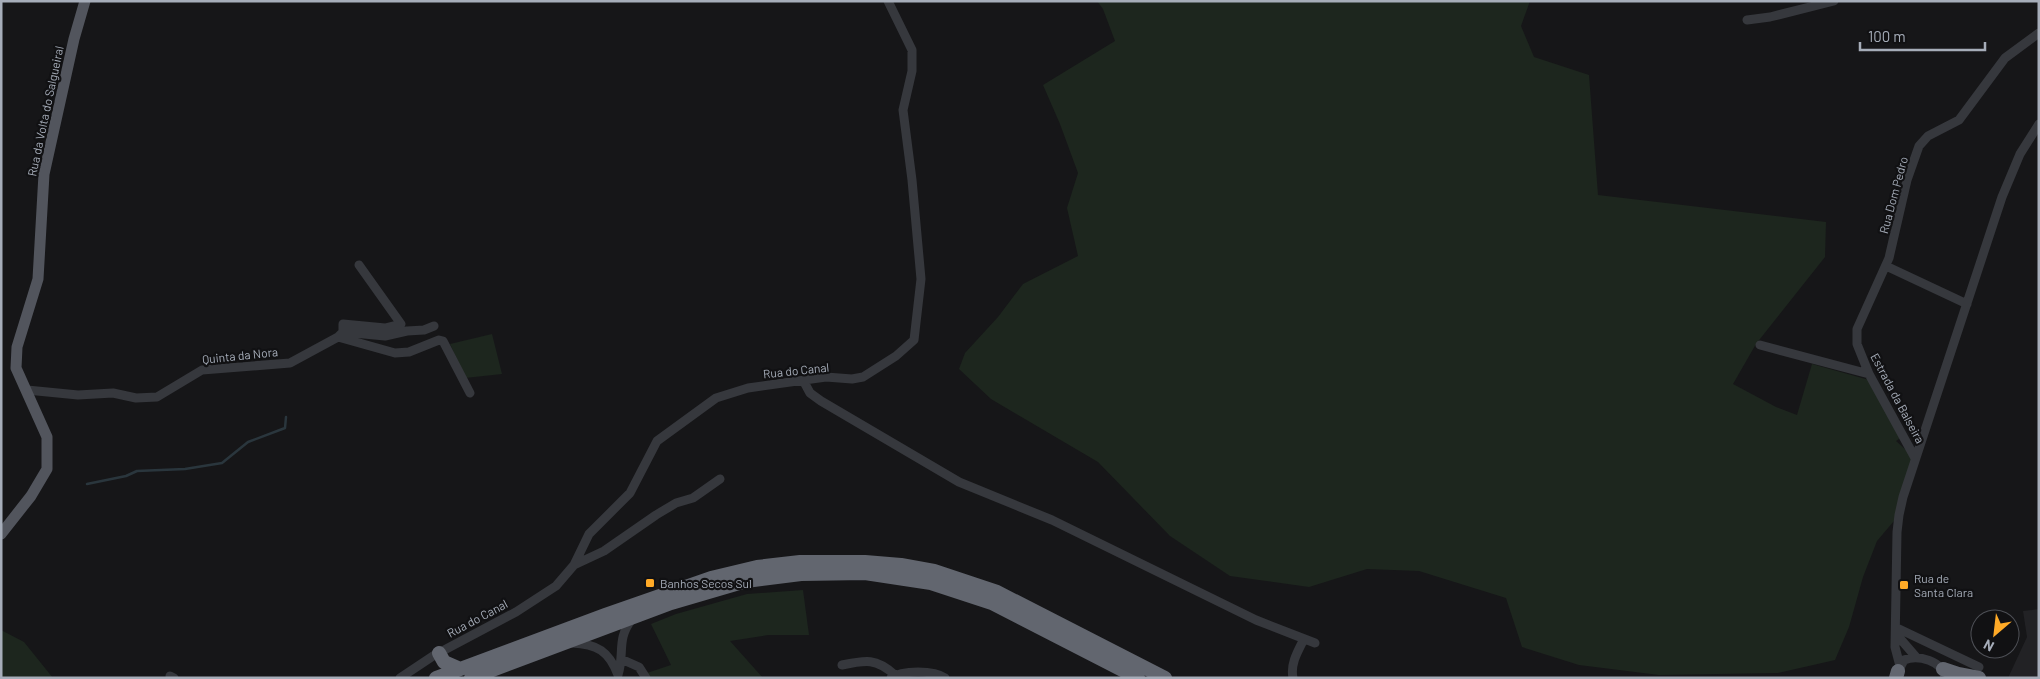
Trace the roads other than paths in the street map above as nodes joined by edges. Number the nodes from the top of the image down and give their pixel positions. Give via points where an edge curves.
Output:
1 (86, 1) edge
2 (888, 1) edge
3 (1834, 1) edge
4 (1747, 20) dead end
5 (2039, 33) edge
6 (2039, 124) edge
7 (359, 264) dead end
8 (1886, 266) junction
9 (1967, 304) junction
10 (434, 326) dead end
11 (341, 334) junction
12 (1760, 345) dead end
13 (1869, 374) junction
14 (804, 380) junction
15 (27, 390) junction
16 (470, 393) dead end
17 (1915, 458) junction
18 (720, 479) dead end
19 (1, 534) edge
20 (574, 566) junction
21 (635, 616) junction
22 (1897, 632) junction
23 (1304, 639) junction
24 (562, 642) junction
25 (1315, 643) dead end
26 (436, 655) junction
27 (1916, 657) junction
28 (621, 659) junction
29 (842, 665) dead end
30 (465, 673) edge
31 (1899, 673) edge
32 (1979, 673) edge
33 (1944, 674) edge
34 (893, 676) edge
35 (618, 677) edge
36 (400, 678) edge
37 (435, 678) edge
38 (646, 678) edge
39 (945, 678) edge
40 (1138, 678) edge
41 (1165, 678) edge
42 (1293, 678) edge

1 - 15 main road, Rua da Volta do Salgueiral via 74,39 44,174 38,278 16,348 16,368
2 - 14 street, Rua do Canal via 912,50 912,71 902,110 922,278 914,340 863,377
3 - 4 street
5 - 8 street, Rua Dom Pedro via 2004,58 1959,120 1928,136 1919,146 1907,180
6 - 9 street via 2011,174
7 - 11 street, Quinta da Nora via 400,324 385,328 343,324
8 - 9 street
8 - 13 street, Estrada da Balseira via 1858,329 1857,344
9 - 17 street
10 - 11 street via 385,336
11 - 15 street, Quinta da Nora via 290,363 202,370 157,397
11 - 16 street via 395,354 443,341
12 - 13 street
13 - 17 street, Estrada da Balseira
14 - 20 street, Rua do Canal via 748,388 716,398 657,441 630,492 589,534
14 - 23 street via 810,393 821,401 959,482 1052,520 1256,620
15 - 19 main road, Rua da Volta do Salgueiral via 47,437 47,470
17 - 22 street via 1898,515
18 - 20 street via 693,498 656,515 604,551
20 - 26 street, Rua do Canal via 556,586 516,612
21 - 24 highway
21 - 28 street via 623,630
21 - 40 highway via 746,582 801,574 865,574 931,583 992,603
22 - 27 street
22 - 31 street
22 - 32 street
23 - 25 street
23 - 42 street via 1295,657
24 - 30 highway
24 - 35 street via 595,646 606,654
26 - 30 highway
26 - 36 street, Rua do Canal
26 - 37 highway
27 - 31 street via 1904,660
27 - 33 street via 1937,664
28 - 35 street
28 - 38 street via 639,667
29 - 34 street via 875,662 882,664
30 - 37 highway
30 - 41 highway via 605,615 711,578 757,567 800,562 865,562 934,571 997,592
32 - 33 highway
34 - 39 street via 931,672

